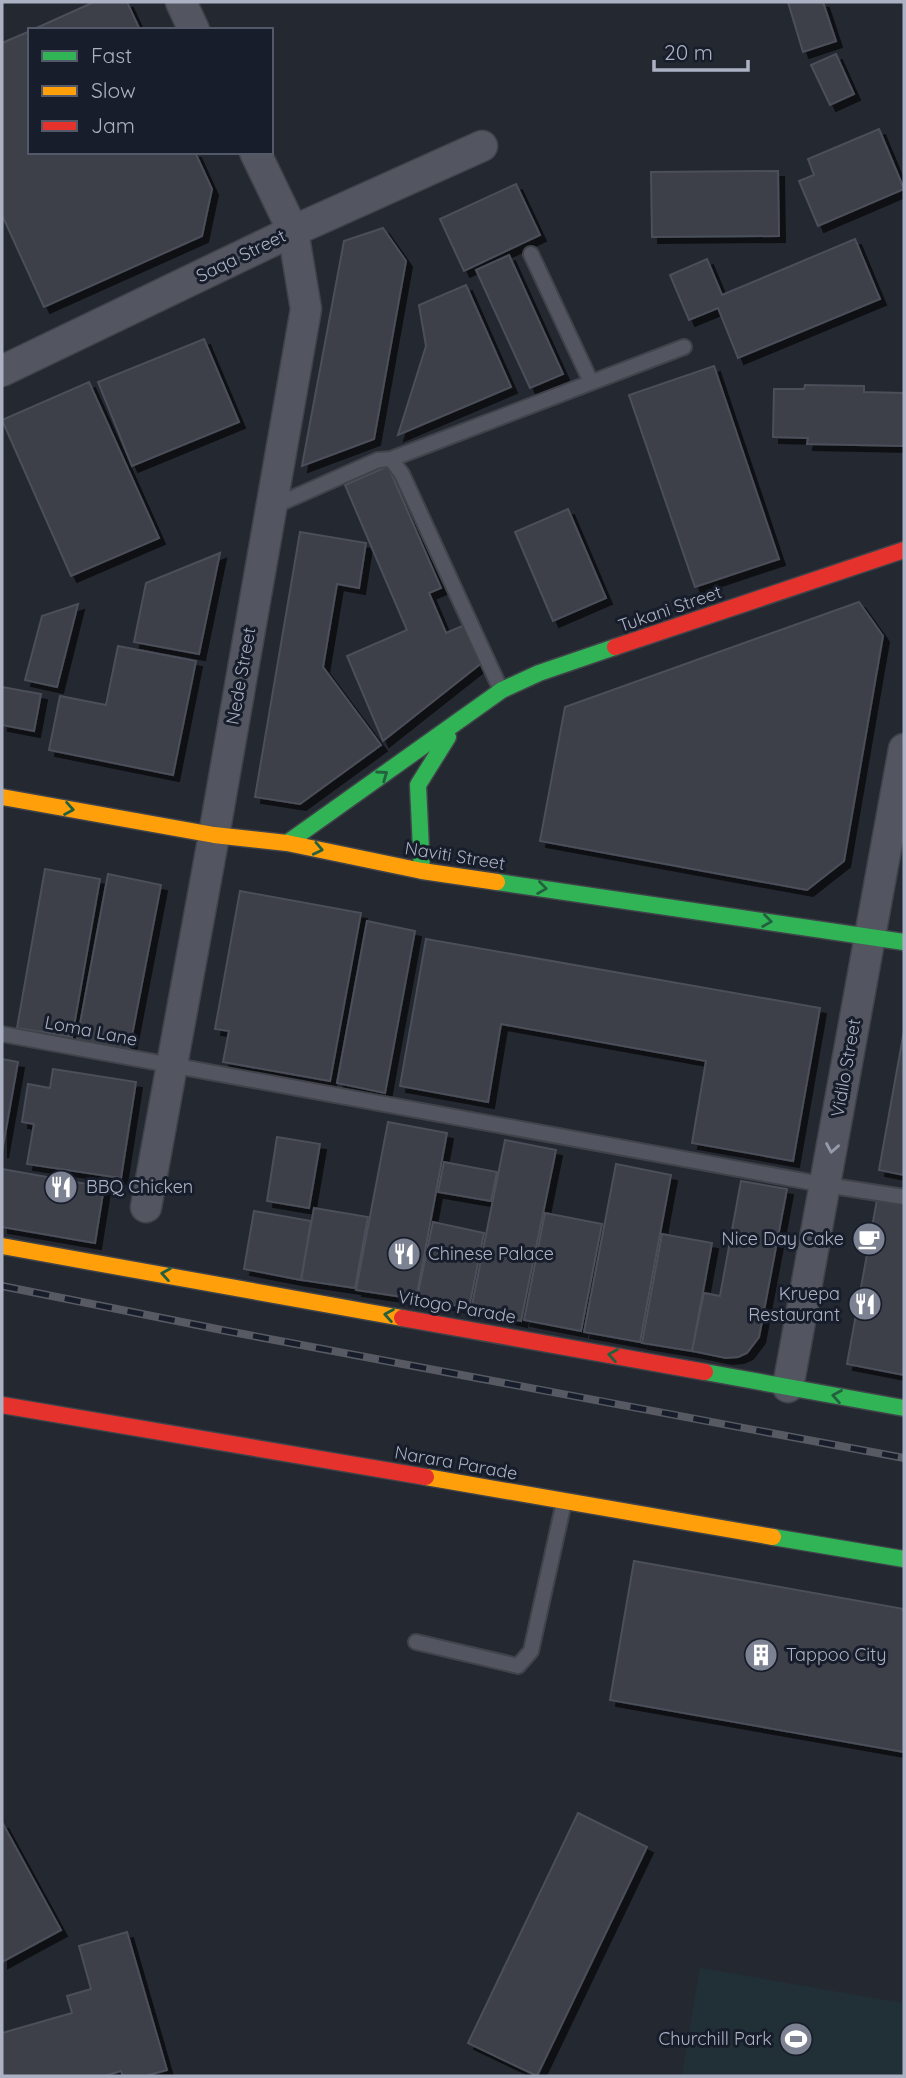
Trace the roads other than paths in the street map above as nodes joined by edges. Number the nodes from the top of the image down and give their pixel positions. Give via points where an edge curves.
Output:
1 (181, 2) edge
2 (193, 28) edge
3 (482, 146) dead end
4 (256, 154) edge
5 (293, 231) junction
6 (531, 254) dead end
7 (684, 347) dead end
8 (2, 371) edge
9 (592, 383) junction
10 (391, 459) junction
11 (270, 508) junction
12 (904, 550) edge
13 (502, 690) junction
14 (457, 723) junction
15 (904, 749) edge
16 (2, 797) edge
17 (214, 835) junction
18 (287, 843) junction
19 (422, 871) junction
20 (868, 935) junction
21 (904, 942) edge
22 (2, 1034) edge
23 (172, 1066) junction
24 (825, 1185) junction
25 (904, 1197) edge
26 (146, 1207) dead end
27 (2, 1245) edge
28 (788, 1387) junction
29 (2, 1405) edge
30 (904, 1408) edge
31 (564, 1501) junction
32 (904, 1559) edge
33 (416, 1642) dead end

1 - 2 street
3 - 5 street, Saqa Street
4 - 5 street, Nede Street
5 - 8 street, Saqa Street
5 - 11 street, Nede Street via 306,309
6 - 9 lane
7 - 9 lane
9 - 10 lane
10 - 11 lane via 377,460
10 - 13 lane
11 - 17 street, Nede Street
12 - 13 main road, Tukani Street via 540,673
13 - 14 main road, Tukani Street
18 -> 14 main road, Tukani Street
14 - 19 main road, Tukani Street via 418,785
15 - 20 street, Vidilo Street
16 -> 17 main road, Naviti Street
17 - 18 main road, Naviti Street
17 - 23 street, Nede Street
18 -> 19 main road, Naviti Street
19 -> 20 main road, Naviti Street
20 - 21 main road, Naviti Street
20 -> 24 street, Vidilo Street
22 - 23 lane, Loma Lane
23 - 24 lane, Loma Lane
23 - 26 street, Nede Street
24 - 25 lane, Loma Lane
24 - 28 street, Vidilo Street
28 -> 27 main road, Vitogo Parade
30 -> 28 main road, Vitogo Parade
29 - 31 main road, Narara Parade
31 - 32 main road, Narara Parade
31 - 33 lane via 531,1651 518,1666

